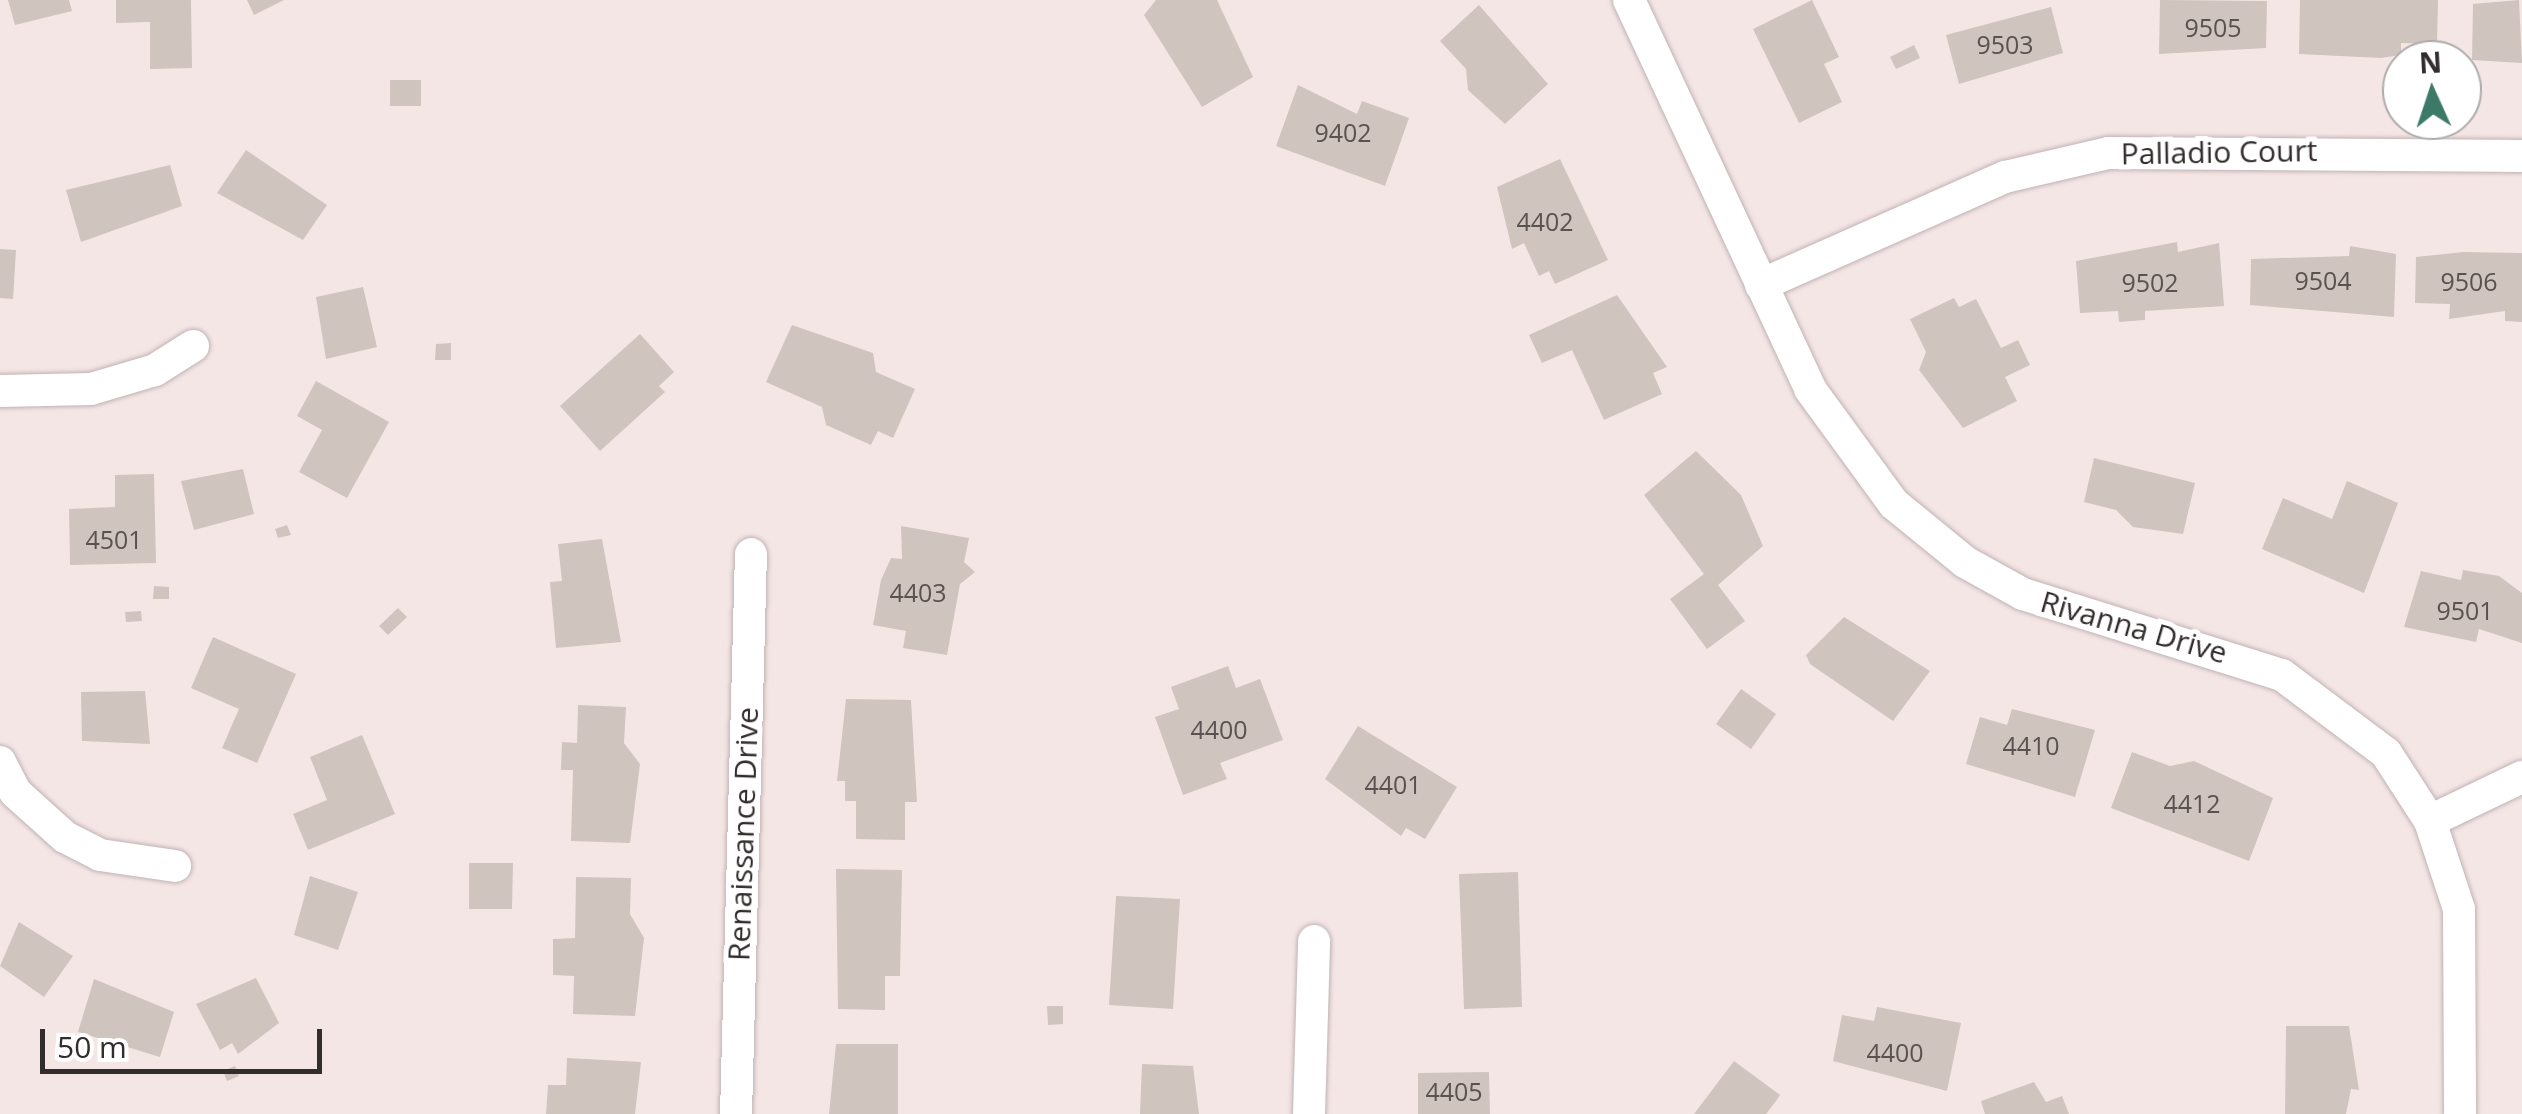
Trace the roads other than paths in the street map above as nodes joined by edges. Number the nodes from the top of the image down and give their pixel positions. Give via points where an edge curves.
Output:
1 (1629, 0) edge
2 (2522, 156) edge
3 (1761, 285) junction
4 (193, 346) dead end
5 (0, 391) edge
6 (751, 554) dead end
7 (0, 762) edge
8 (2522, 777) edge
9 (2430, 822) junction
10 (175, 866) dead end
11 (1314, 940) dead end
12 (736, 1114) edge
13 (1310, 1114) edge
14 (2460, 1114) edge

1 - 3 street, Rivanna Drive
2 - 3 street, Palladio Court via 2108,153 2005,177
3 - 9 street, Rivanna Drive via 1848,449 1929,536 2022,594 2282,675 2361,727
4 - 5 street via 104,386
6 - 12 street, Renaissance Drive
7 - 10 street via 27,805 65,836 100,855
8 - 9 street
9 - 14 street, Rivanna Drive via 2464,954
11 - 13 street

